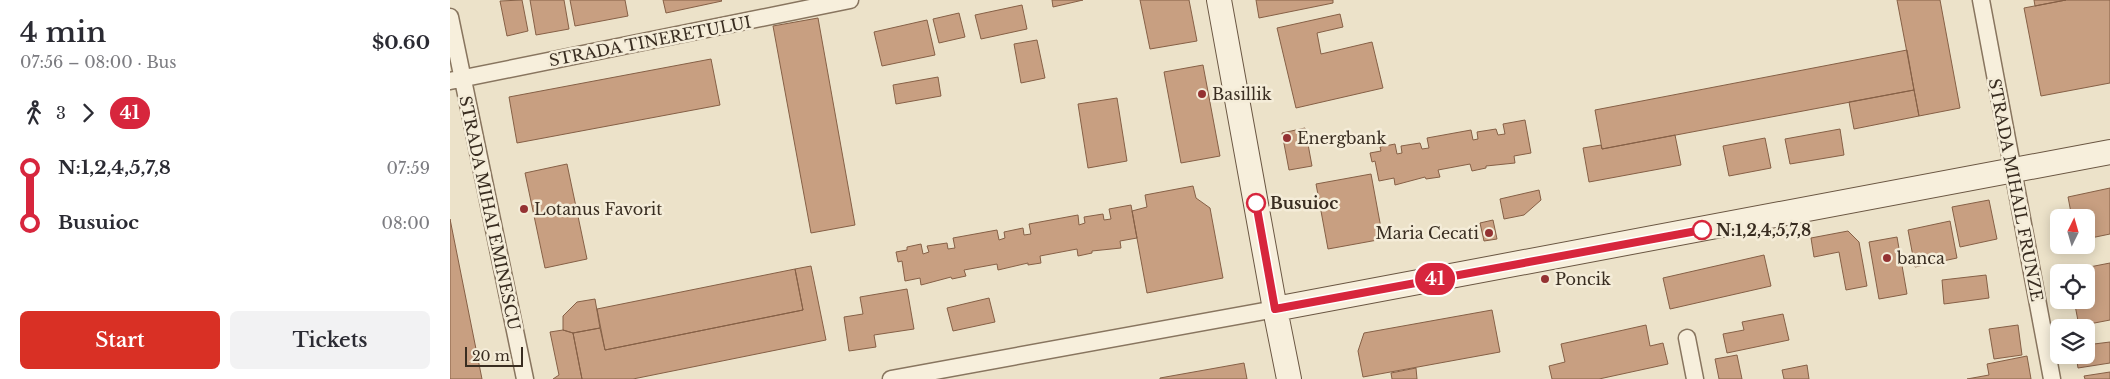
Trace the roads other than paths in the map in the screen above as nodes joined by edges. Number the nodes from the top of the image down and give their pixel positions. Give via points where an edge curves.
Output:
1 (850, 0) edge
2 (1219, 0) edge
3 (1981, 0) edge
4 (830, 2) edge
5 (450, 17) edge
6 (456, 80) edge
7 (2110, 152) edge
8 (2013, 172) junction
9 (1275, 309) junction
10 (1687, 338) dead end
11 (525, 379) edge
12 (891, 379) edge
13 (1290, 379) edge
14 (1695, 379) edge
15 (2052, 379) edge

1 - 4 street, STRADA TINERETULUI
2 - 9 main road
3 - 8 street, STRADA MIHAIL FRUNZE
4 - 6 street, STRADA TINERETULUI
5 - 6 street, STRADA MIHAI EMINESCU
6 - 11 street, STRADA MIHAI EMINESCU
7 - 8 main road
8 - 9 main road
8 - 15 street, STRADA MIHAIL FRUNZE
9 - 12 street
9 - 13 main road
10 - 14 street

